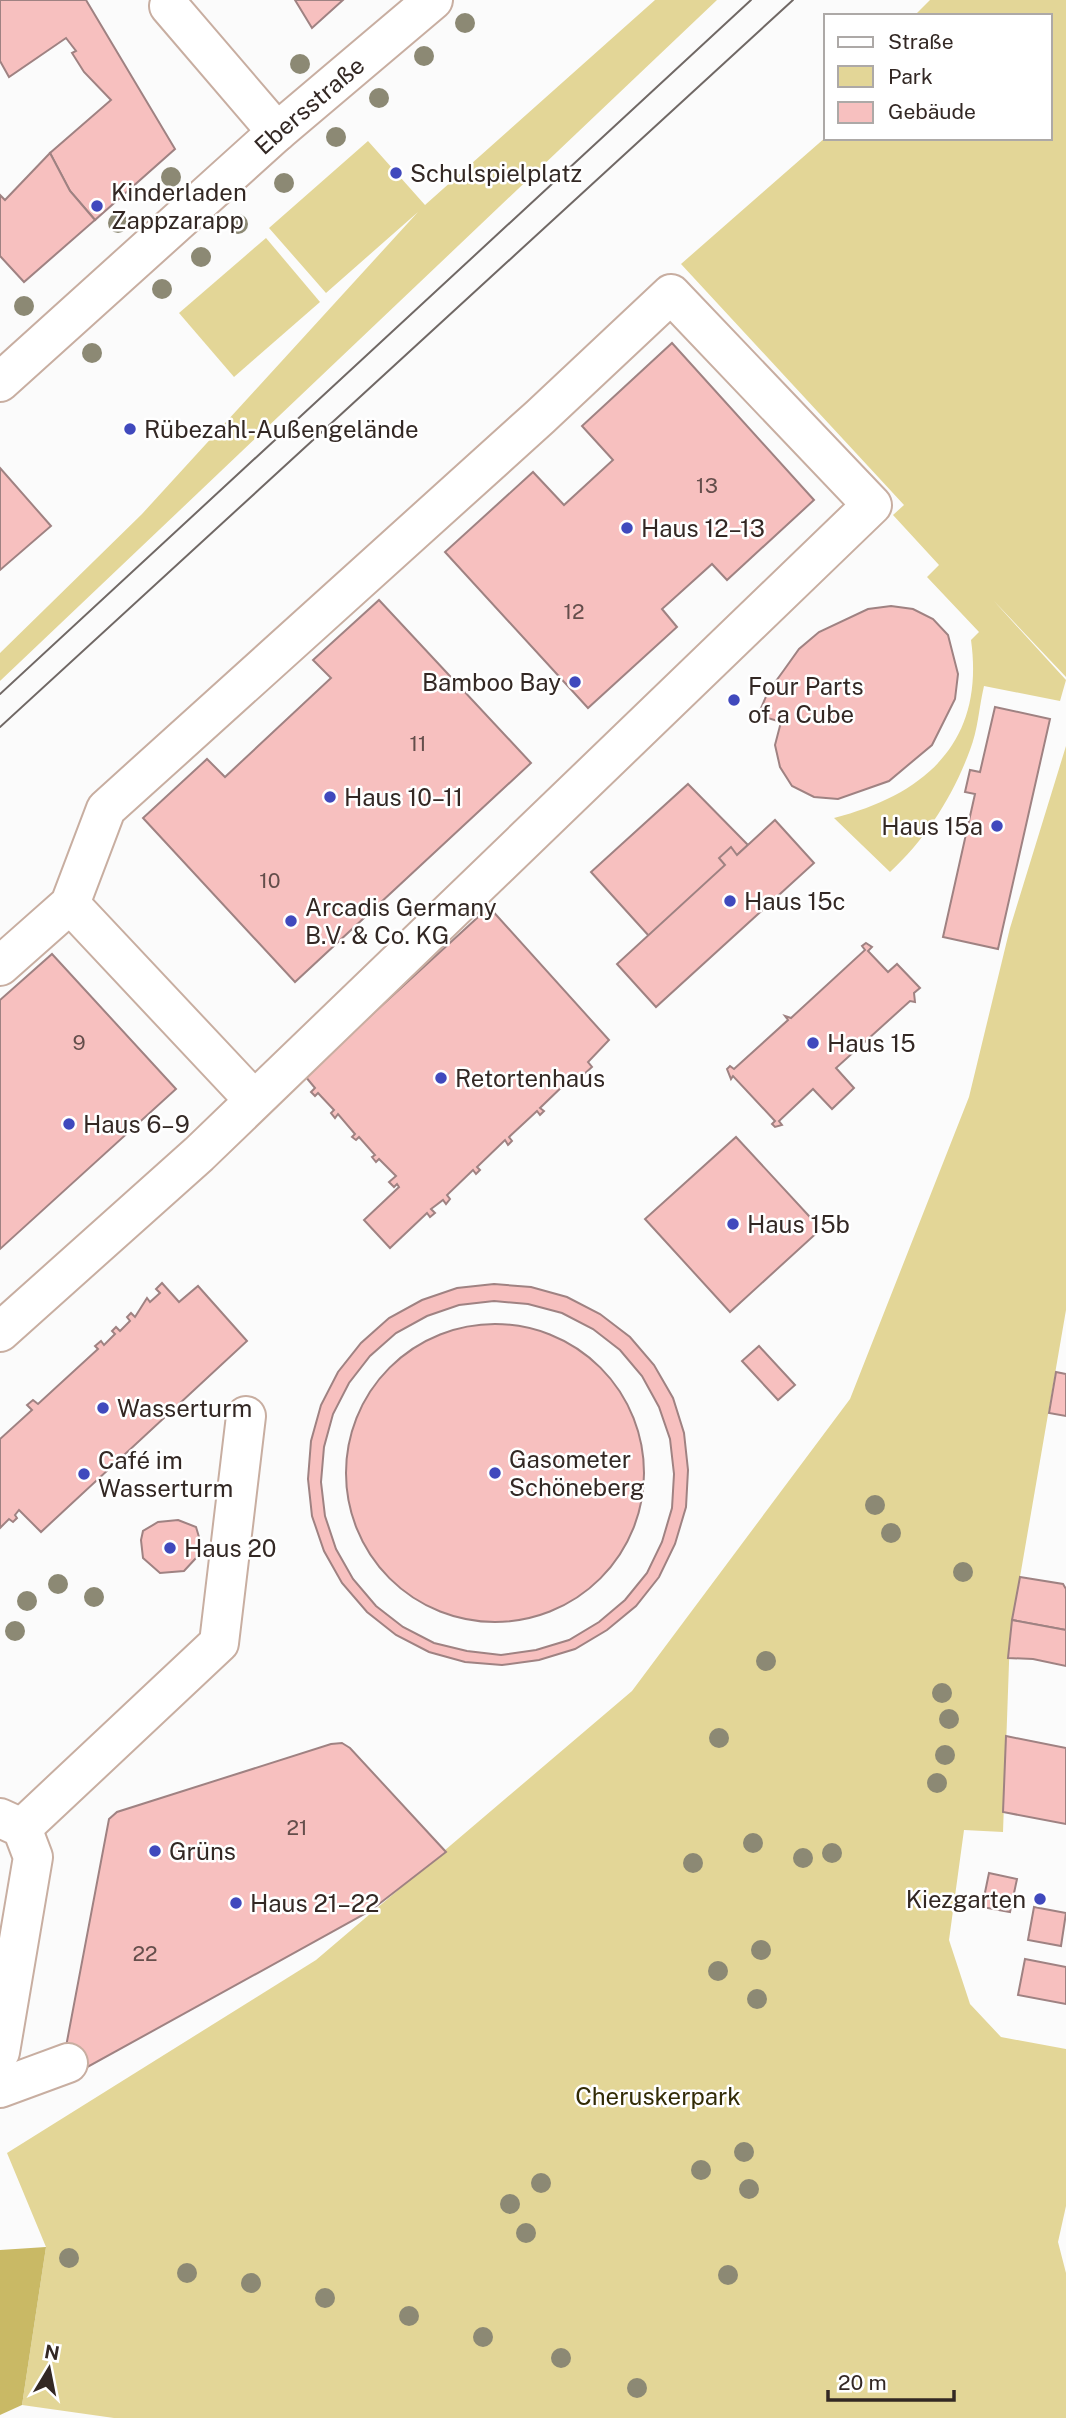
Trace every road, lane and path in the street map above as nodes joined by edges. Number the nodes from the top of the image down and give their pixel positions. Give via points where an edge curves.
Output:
1 (433, 0) edge
2 (169, 6) dead end
3 (277, 132) junction
4 (0, 383) edge
5 (70, 904) junction
6 (0, 966) edge
7 (254, 1100) junction
8 (0, 1332) edge
9 (246, 1416) dead end
10 (11, 1823) edge
11 (0, 2052) edge
12 (68, 2063) dead end
13 (0, 2088) edge

1 - 3 street, Ebersstraße
2 - 3 street
3 - 4 street, Ebersstraße
5 - 6 street
5 - 7 street
5 - 7 street via 106,809 671,293 872,505
7 - 8 street
9 - 10 street via 219,1643
10 - 11 street via 33,1857
12 - 13 street

